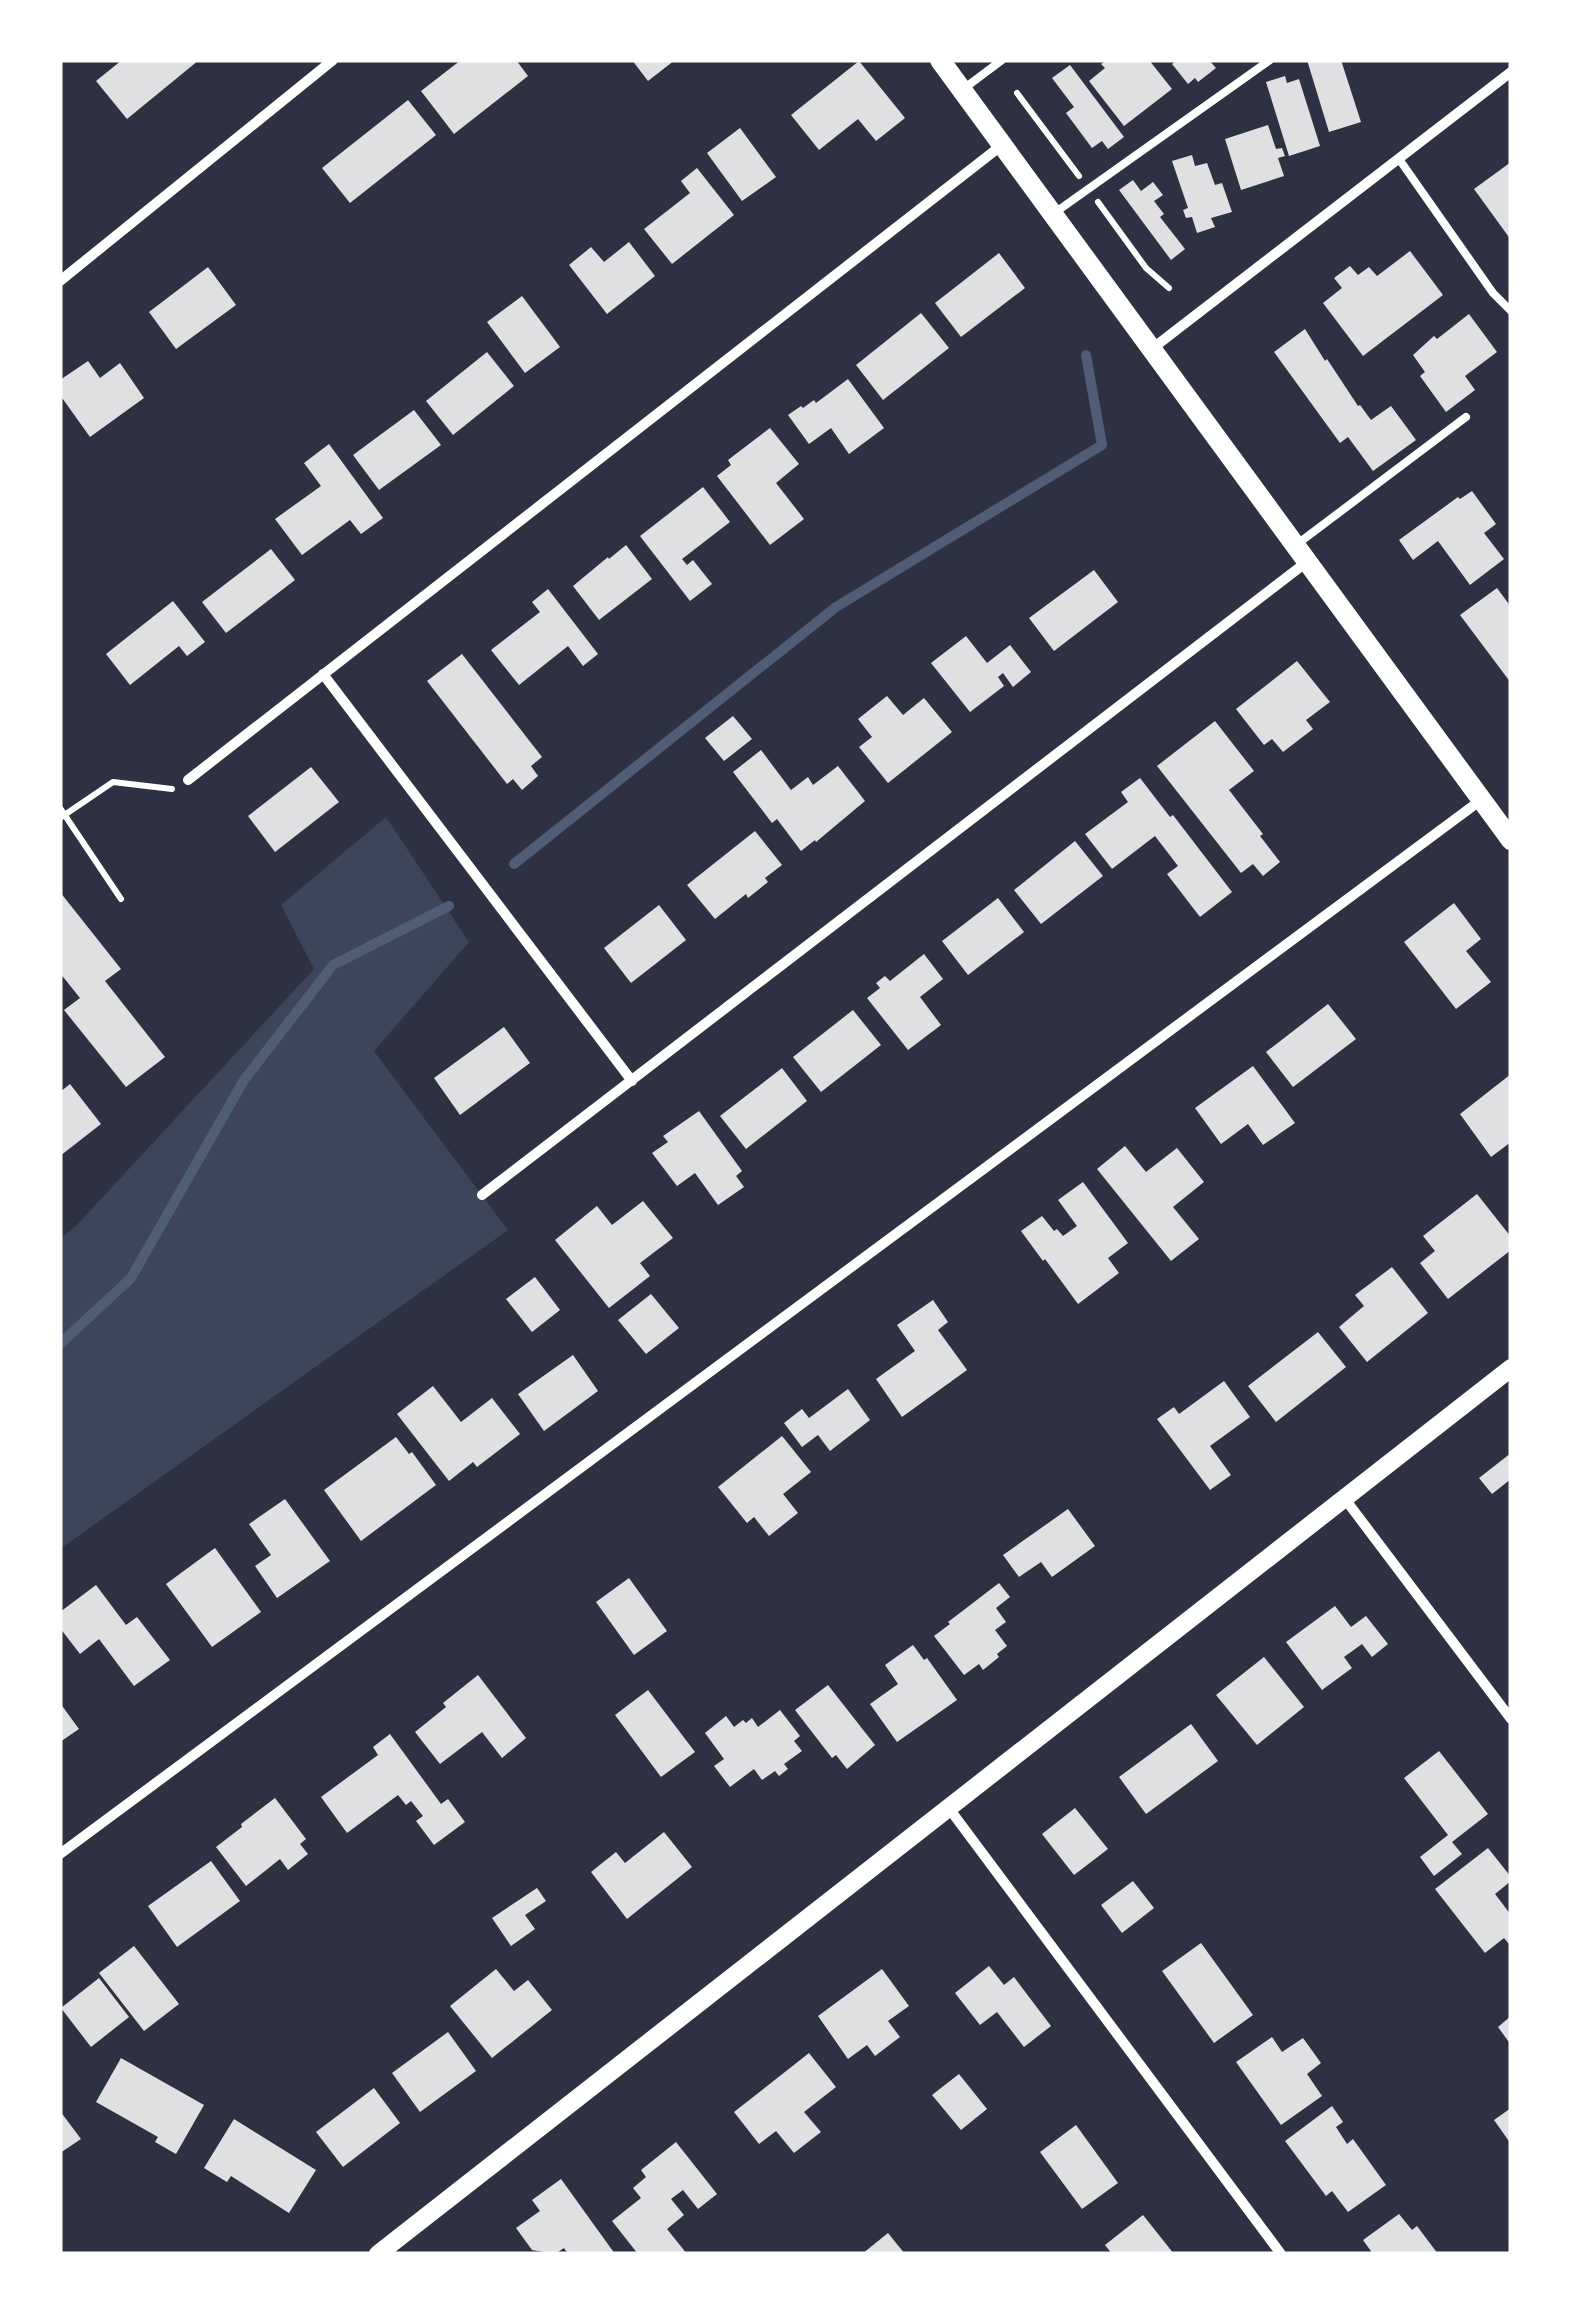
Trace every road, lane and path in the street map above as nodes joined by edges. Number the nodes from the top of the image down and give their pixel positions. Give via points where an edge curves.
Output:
1 (333, 60) edge
2 (940, 60) edge
3 (1002, 60) edge
4 (1270, 60) edge
5 (1511, 72) edge
6 (962, 90) junction
7 (1002, 145) junction
8 (1399, 159) junction
9 (1054, 214) junction
10 (60, 281) edge
11 (1511, 311) edge
12 (1153, 348) junction
13 (1466, 417) dead end
14 (1302, 553) junction
15 (323, 674) junction
16 (188, 780) joint
17 (1482, 800) junction
18 (61, 814) edge
19 (1511, 840) edge
20 (122, 900) dead end
21 (632, 1081) junction
22 (482, 1195) dead end
23 (1511, 1368) edge
24 (1345, 1500) junction
25 (1511, 1719) edge
26 (948, 1807) junction
27 (60, 1854) edge
28 (378, 2254) edge
29 (1280, 2254) edge

1 - 10 street
2 - 6 main road
3 - 6 lane
4 - 9 lane
5 - 8 street
6 - 7 main road
7 - 9 main road
7 - 15 street
8 - 11 lane
8 - 12 street
9 - 12 main road
12 - 14 main road
13 - 14 lane
14 - 17 main road
14 - 21 street
15 - 16 street
15 - 21 street
16 - 18 path via 185,791 113,782
17 - 19 main road
17 - 27 street
18 - 20 path
21 - 22 street
23 - 24 street
24 - 25 street
24 - 26 street
26 - 28 street
26 - 29 street

